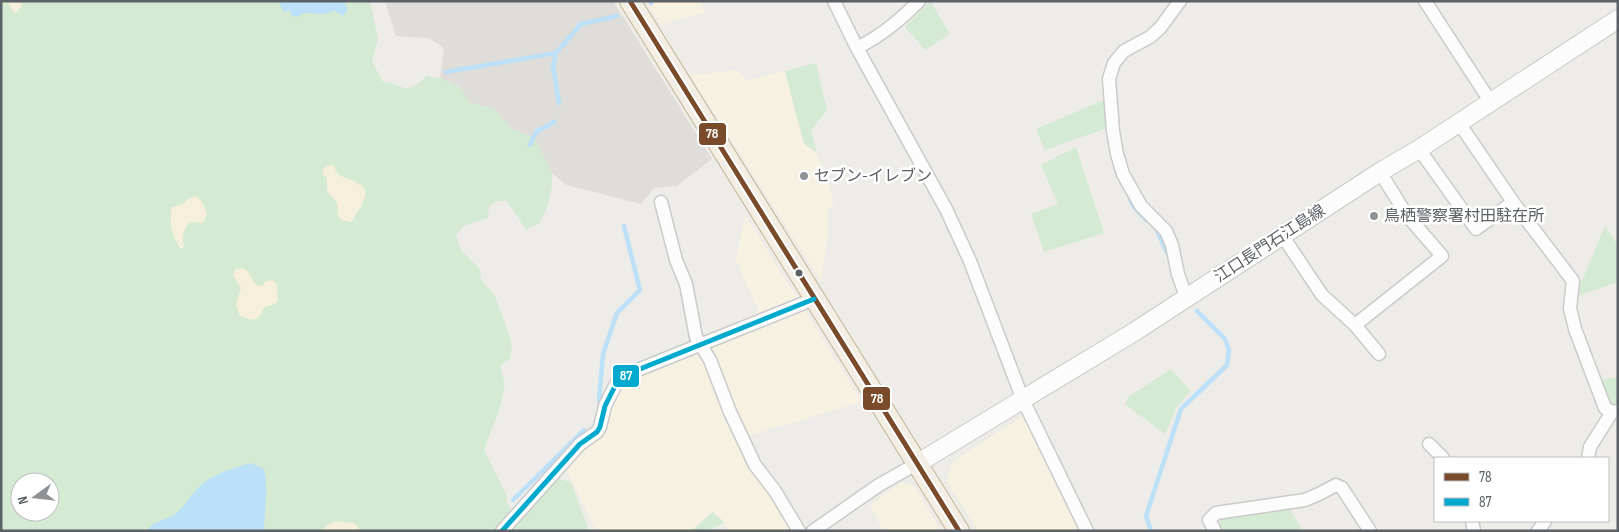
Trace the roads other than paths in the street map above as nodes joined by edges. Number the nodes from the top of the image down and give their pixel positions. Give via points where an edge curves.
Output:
1 (630, 1) edge
2 (834, 1) edge
3 (919, 1) edge
4 (1180, 1) edge
5 (1425, 1) edge
6 (1618, 19) edge
7 (857, 48) junction
8 (1490, 101) junction
9 (1459, 122) junction
10 (1419, 150) junction
11 (1380, 172) junction
12 (661, 202) dead end
13 (1513, 202) junction
14 (1282, 235) junction
15 (1186, 297) junction
16 (814, 298) junction
17 (1355, 325) junction
18 (699, 344) junction
19 (1380, 354) dead end
20 (1023, 400) junction
21 (1615, 412) edge
22 (1429, 444) dead end
23 (1442, 457) edge
24 (1588, 457) edge
25 (918, 463) junction
26 (502, 531) edge
27 (799, 531) edge
28 (813, 531) edge
29 (959, 531) edge
30 (1087, 531) edge
31 (1215, 531) edge
32 (1370, 531) edge

1 - 16 highway
2 - 7 street
3 - 7 street via 877,38
4 - 15 street via 1150,37 1124,51 1114,63 1109,79 1113,131 1123,174 1141,206 1166,231
5 - 8 street
6 - 8 main road, 江口長門石江島線
7 - 20 street via 949,214
8 - 9 main road, 江口長門石江島線
9 - 10 main road, 江口長門石江島線
9 - 13 street
10 - 11 main road, 江口長門石江島線
10 - 13 street via 1476,229
11 - 14 main road, 江口長門石江島線
11 - 17 street via 1406,214 1442,256
12 - 18 street via 679,270 686,284
13 - 21 street via 1573,280 1570,308 1575,329 1605,408
14 - 15 main road, 江口長門石江島線
14 - 17 street via 1322,295
15 - 20 main road, 江口長門石江島線
16 - 18 street
16 - 25 highway
17 - 19 street
18 - 26 street via 630,373 617,382 604,406 597,432 580,444
18 - 27 street via 710,360 730,412 756,465
20 - 25 main road, 江口長門石江島線
20 - 30 street
21 - 24 street via 1590,447
22 - 23 street
25 - 28 street via 879,485
25 - 29 highway
31 - 32 street via 1209,520 1216,513 1305,500 1336,485 1342,488

